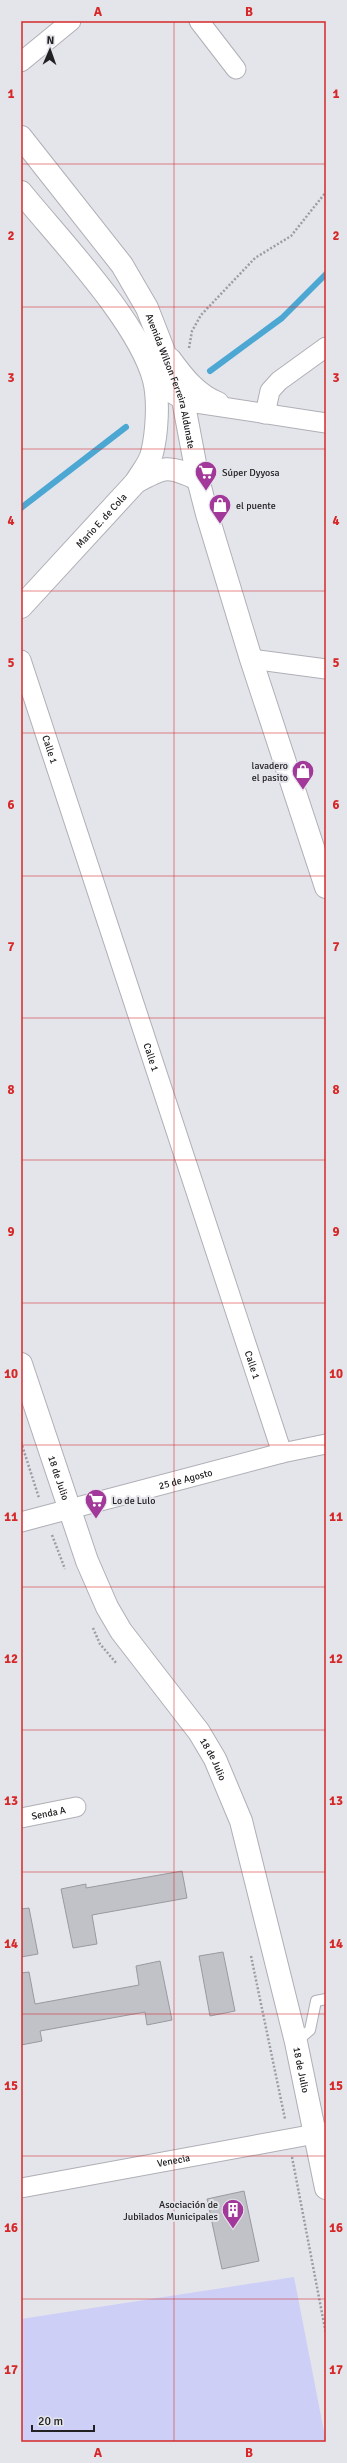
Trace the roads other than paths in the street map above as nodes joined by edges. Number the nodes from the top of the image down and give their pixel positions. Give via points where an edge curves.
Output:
1 (71, 21) edge
2 (199, 21) edge
3 (21, 62) edge
4 (236, 70) dead end
5 (21, 136) edge
6 (21, 192) edge
7 (162, 346) junction
8 (326, 347) edge
9 (154, 381) junction
10 (184, 400) junction
11 (236, 408) junction
12 (265, 414) junction
13 (326, 423) edge
14 (198, 479) junction
15 (136, 482) junction
16 (21, 608) edge
17 (251, 659) junction
18 (21, 660) edge
19 (326, 669) edge
20 (326, 887) edge
21 (21, 1364) edge
22 (326, 1444) edge
23 (282, 1453) junction
24 (70, 1509) junction
25 (21, 1522) edge
26 (76, 1807) dead end
27 (21, 1818) edge
28 (326, 1999) edge
29 (296, 2042) junction
30 (321, 2132) edge
31 (21, 2188) edge
32 (326, 2188) edge

1 - 3 street
2 - 4 street
5 - 7 street, Avenida Wilson Ferreira Aldunate via 122,265 140,295
6 - 9 street, Avenida Wilson Ferreira Aldunate via 103,292 136,338
7 - 10 street, Avenida Wilson Ferreira Aldunate
7 - 11 street via 183,375 207,398
8 - 12 street via 279,381 270,391
9 - 10 street
9 - 15 street, Avenida Wilson Ferreira Aldunate via 157,426 152,454
10 - 11 street
10 - 14 street, Avenida Wilson Ferreira Aldunate
11 - 12 street
12 - 13 street
14 - 15 street, Mario E. de Cola via 175,468 156,471
14 - 17 street, Avenida Wilson Ferreira Aldunate
15 - 16 street, Mario E. de Cola
17 - 19 street
17 - 20 street, Avenida Wilson Ferreira Aldunate
18 - 23 street, Calle 1
21 - 24 street, 18 de Julio
22 - 23 street, 25 de Agosto
23 - 24 street, 25 de Agosto
24 - 25 street, 25 de Agosto
24 - 29 street, 18 de Julio via 87,1561 107,1607 121,1631 199,1732 215,1759 230,1794 250,1855
26 - 27 street, Senda A
28 - 29 lane via 316,2001 310,2030
29 - 30 street, 18 de Julio
30 - 31 street, Venecia
30 - 32 street, 18 de Julio

